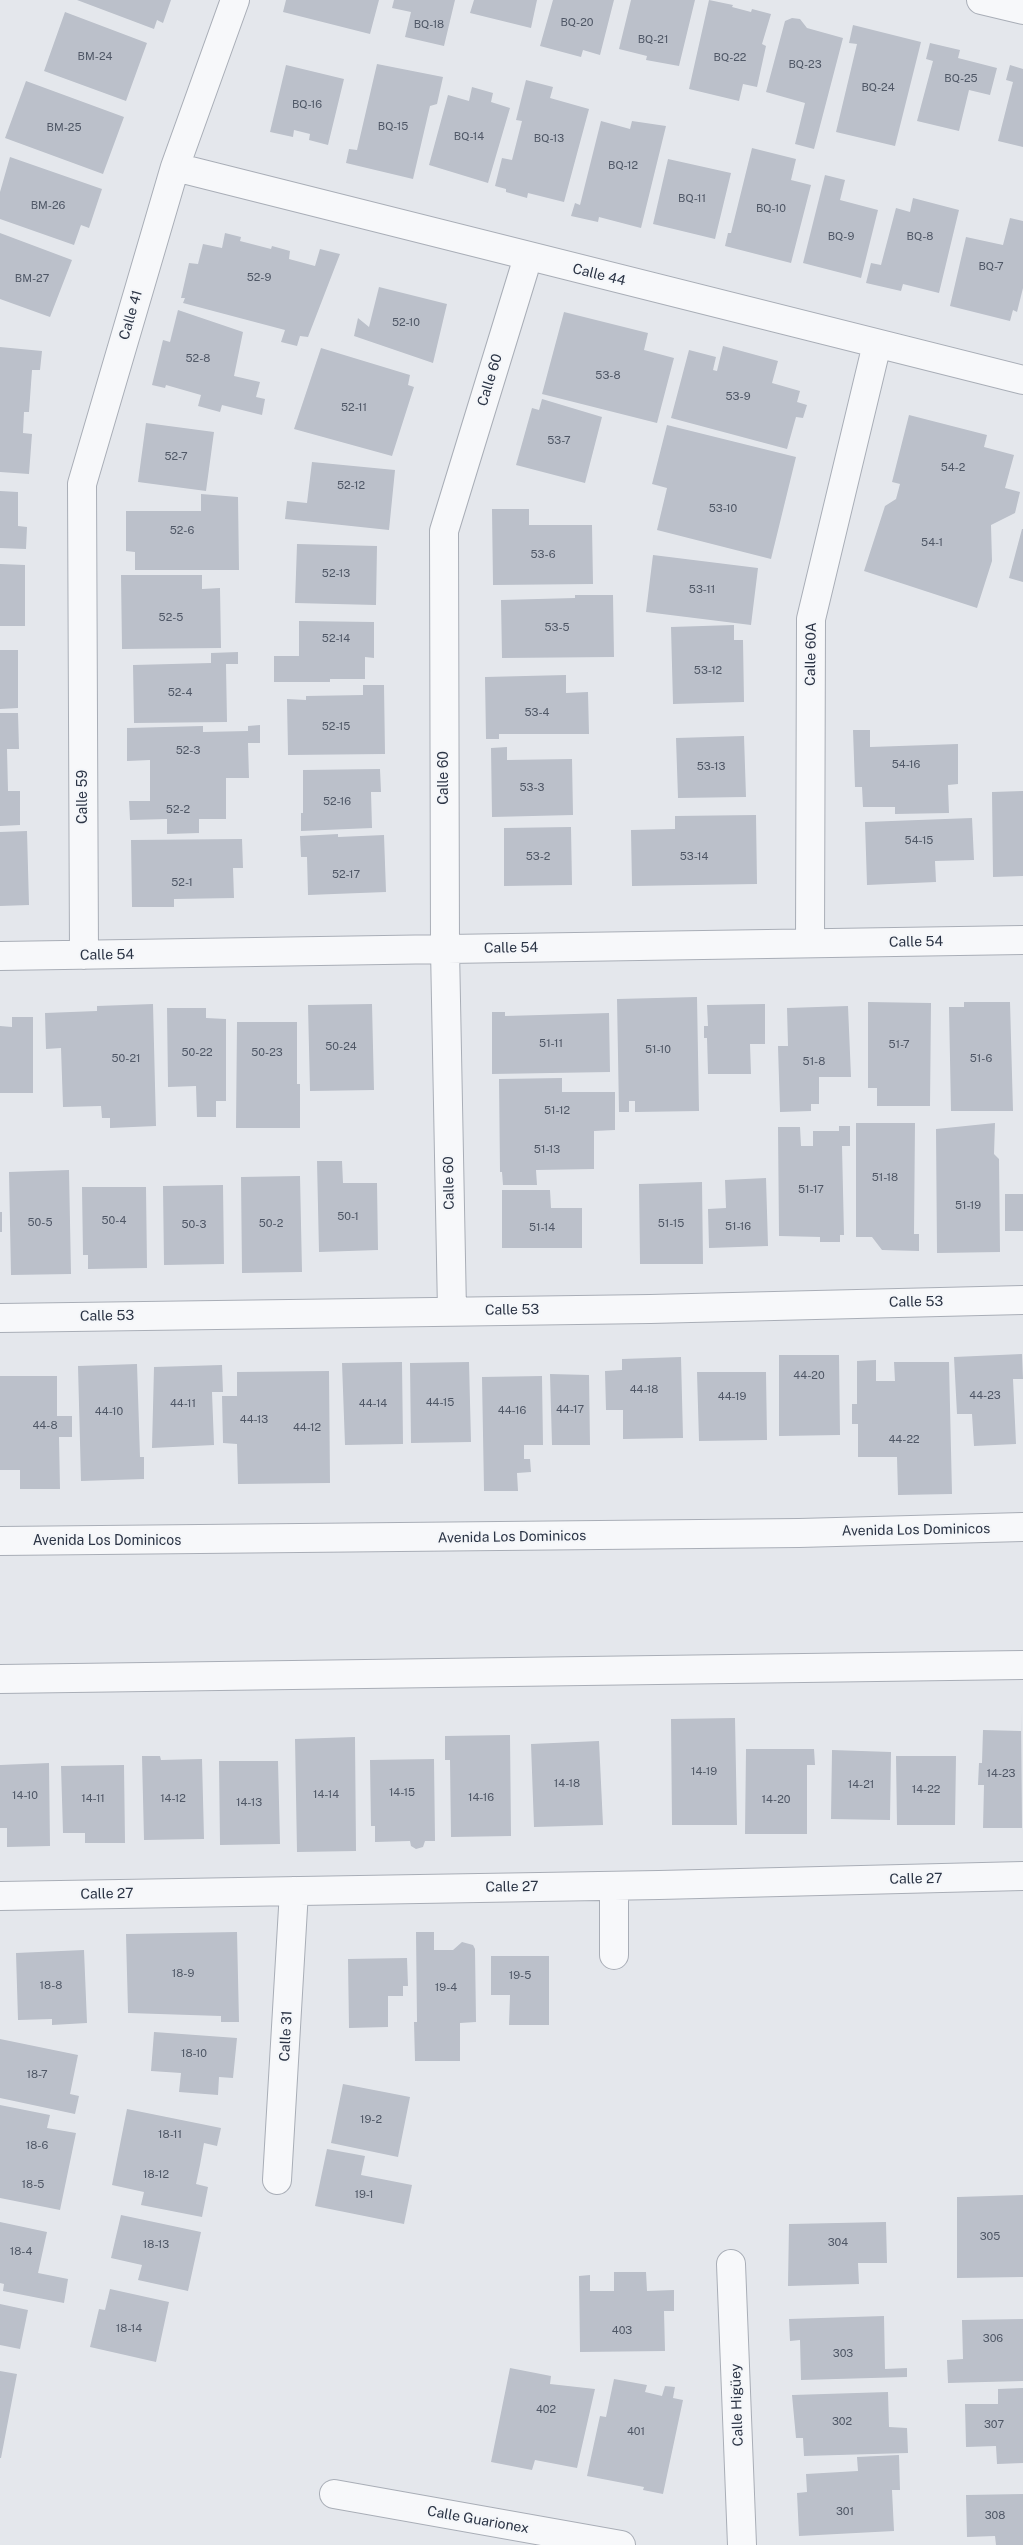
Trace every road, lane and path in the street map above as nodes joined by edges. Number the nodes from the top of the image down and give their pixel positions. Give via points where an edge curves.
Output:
1 (235, 0) edge
2 (981, 0) edge
3 (1023, 10) edge
4 (175, 167) junction
5 (528, 257) junction
6 (877, 344) junction
7 (1023, 380) edge
8 (83, 639) joint
9 (1023, 940) edge
10 (810, 943) junction
11 (445, 949) junction
12 (84, 955) junction
13 (0, 956) edge
14 (1023, 1300) edge
15 (452, 1311) junction
16 (0, 1318) edge
17 (1023, 1528) edge
18 (0, 1541) edge
19 (1023, 1665) edge
20 (0, 1679) edge
21 (1023, 1876) edge
22 (614, 1886) junction
23 (294, 1891) junction
24 (0, 1896) edge
25 (614, 1955) dead end
26 (277, 2180) dead end
27 (731, 2264) dead end
28 (334, 2494) dead end
29 (621, 2545) edge
30 (742, 2545) edge

1 - 4 street, Calle 41
2 - 3 street
4 - 5 street, Calle 44
4 - 8 street, Calle 41 via 82,484
5 - 6 street, Calle 44
5 - 11 street, Calle 60 via 444,531
6 - 7 street, Calle 44
6 - 10 street, Calle 60A via 811,619
8 - 12 street, Calle 59
9 - 10 street, Calle 54
10 - 11 street, Calle 54
11 - 12 street, Calle 54
11 - 15 street, Calle 60
12 - 13 street, Calle 54
14 - 15 street, Calle 53
15 - 16 street, Calle 53
17 - 18 street, Avenida Los Dominicos
19 - 20 street
21 - 22 street, Calle 27
22 - 23 street, Calle 27
22 - 25 street
23 - 24 street, Calle 27
23 - 26 street, Calle 31
27 - 30 street, Calle Higüey
28 - 29 street, Calle Guarionex

